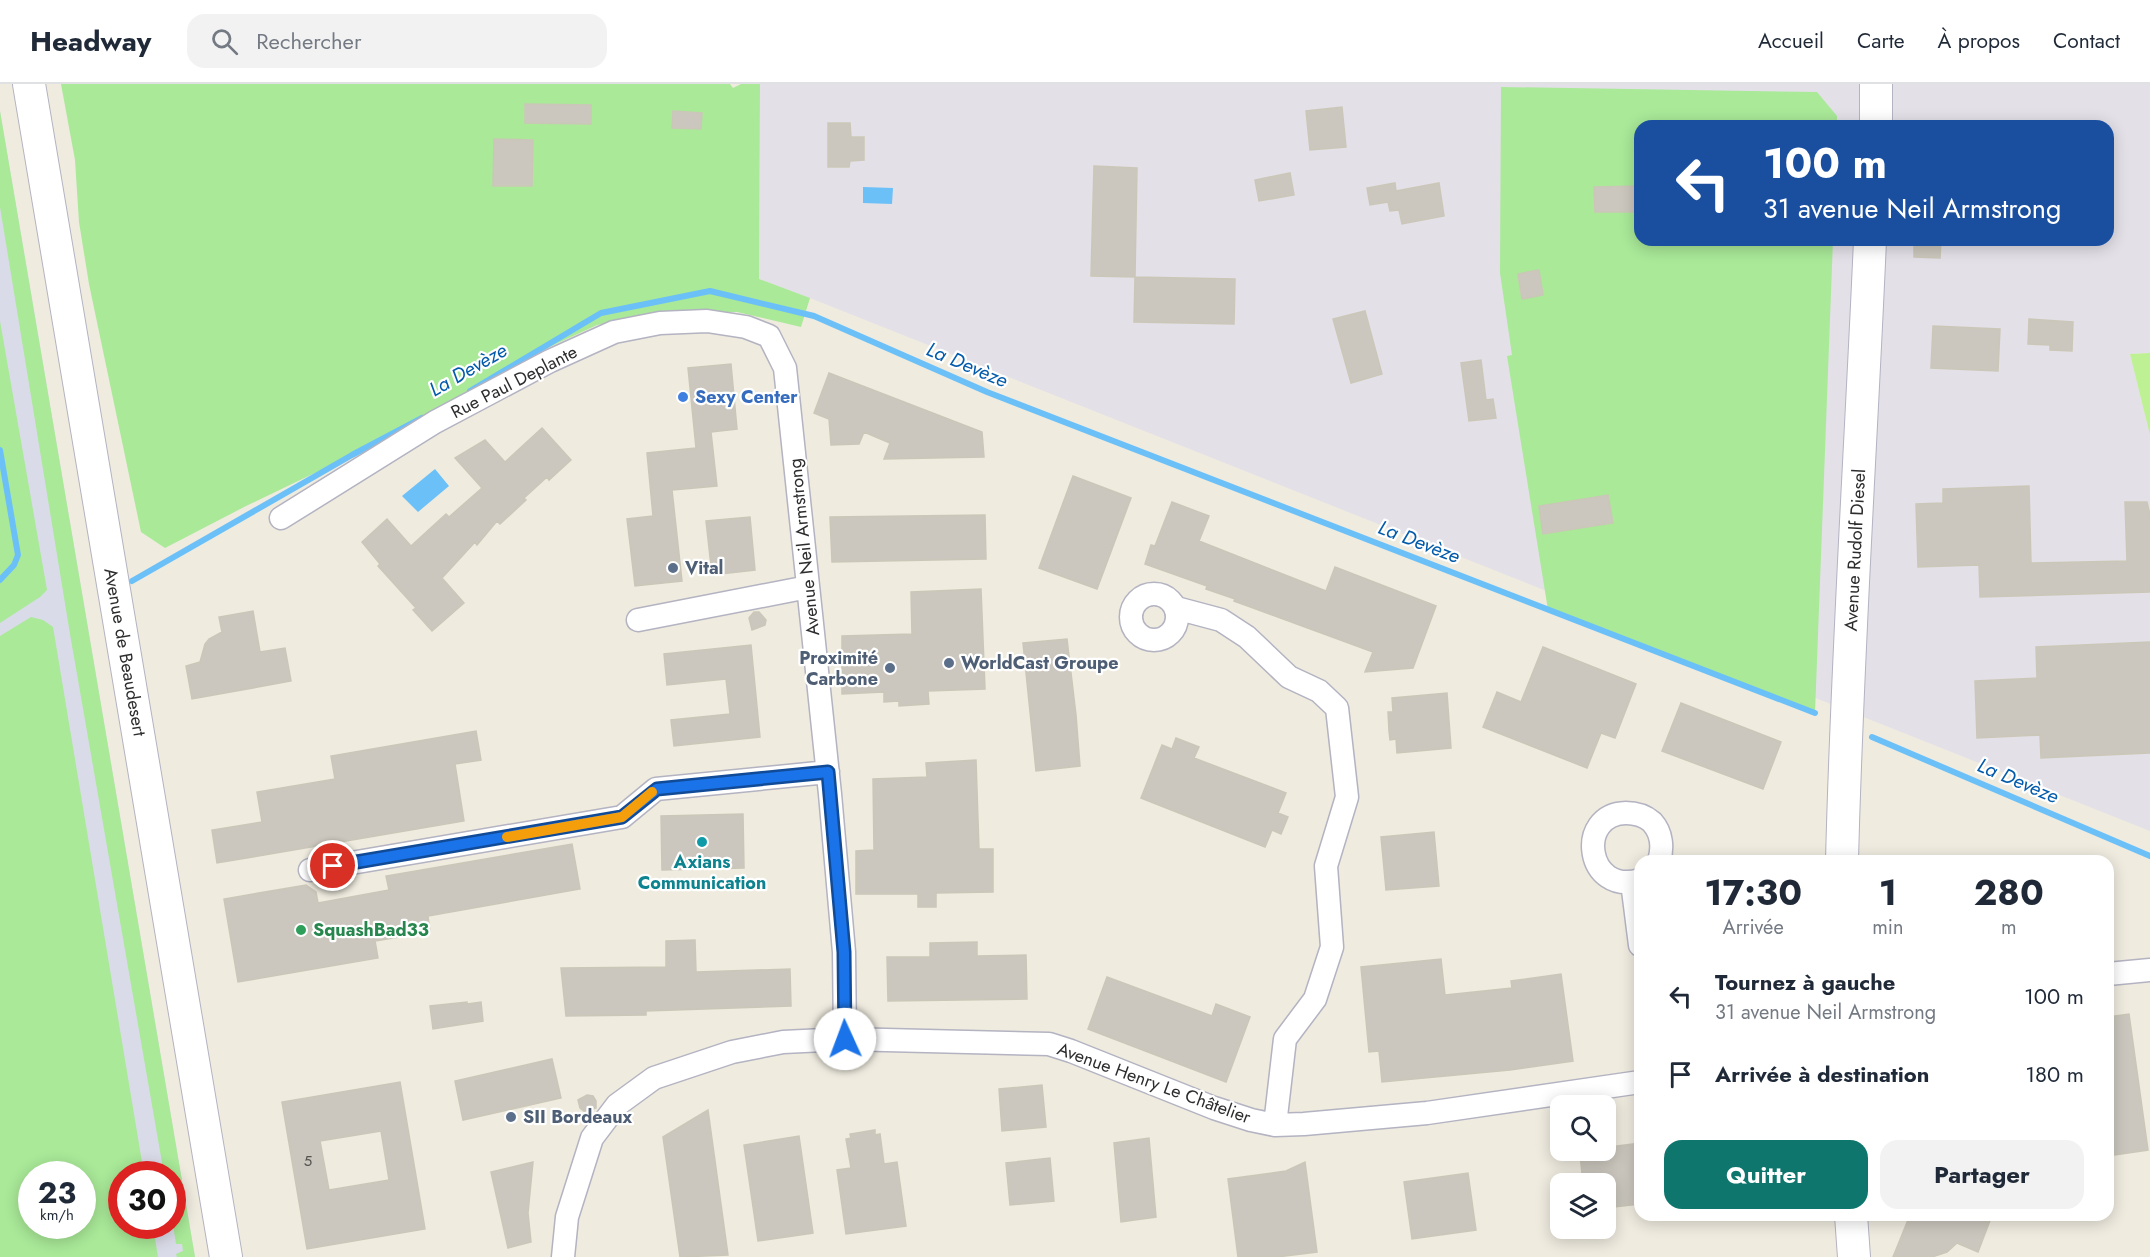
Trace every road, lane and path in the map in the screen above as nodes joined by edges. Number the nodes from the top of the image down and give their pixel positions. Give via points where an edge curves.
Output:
1 (29, 84) edge
2 (1875, 84) edge
3 (1876, 120) edge
4 (1870, 246) edge
5 (769, 336) joint
6 (281, 518) dead end
7 (808, 587) junction
8 (1176, 608) dead end
9 (638, 620) dead end
10 (828, 772) junction
11 (1660, 855) edge
12 (1842, 855) edge
13 (310, 870) dead end
14 (1634, 881) edge
15 (2150, 970) edge
16 (2114, 973) edge
17 (845, 1039) junction
18 (1634, 1083) edge
19 (1275, 1125) junction
20 (1851, 1221) edge
21 (228, 1257) edge
22 (563, 1257) edge
23 (1854, 1257) edge

1 - 21 main road, Avenue de Beaudesert
2 - 3 main road
4 - 12 main road, Avenue Rudolf Diesel
5 - 6 street, Rue Paul Deplante via 746,327 707,321 660,323 615,332 550,361 435,422
5 - 7 street, Avenue Neil Armstrong via 784,368
7 - 9 street
7 - 10 street, Avenue Neil Armstrong
8 - 19 street via 1221,620 1247,637 1289,677 1319,691 1336,708 1347,796 1326,866 1332,946 1316,999 1285,1039
10 - 13 street via 657,789 622,817
10 - 17 street, Avenue Neil Armstrong via 844,952
11 - 14 street via 1662,842 1658,832 1643,816 1622,813 1603,823 1593,842 1596,863 1611,879
15 - 16 street
17 - 19 street, Avenue Henry Le Châtelier via 1049,1044 1214,1108
17 - 22 street via 783,1042 732,1052 654,1078 617,1105 592,1138 567,1217
18 - 19 street, Avenue Henry Le Châtelier via 1427,1113
20 - 23 main road

